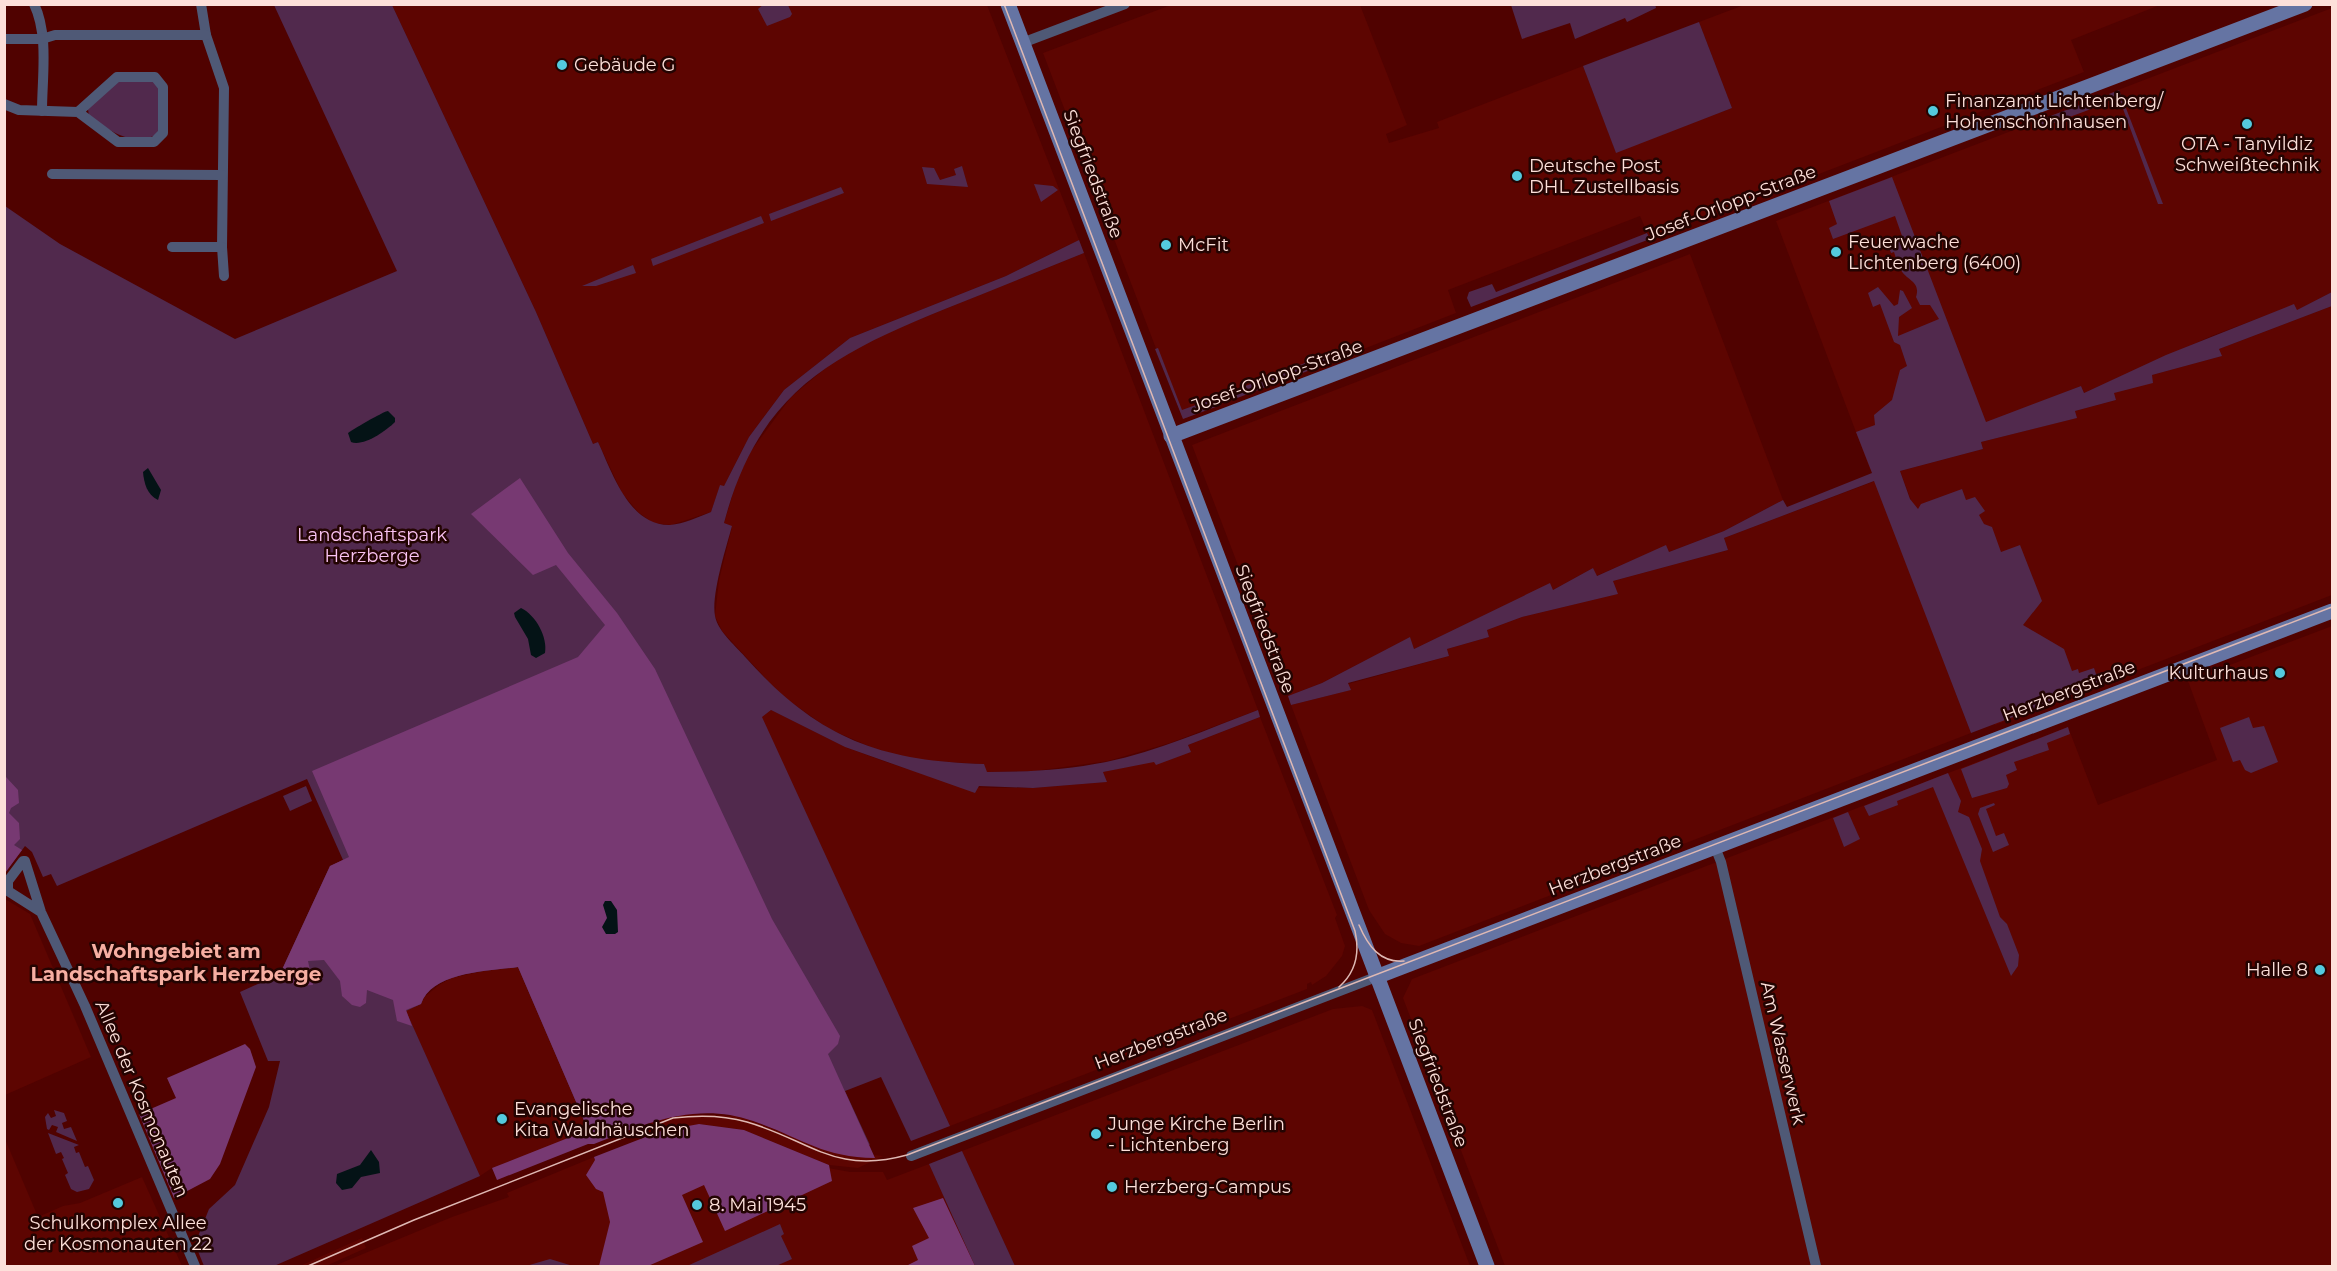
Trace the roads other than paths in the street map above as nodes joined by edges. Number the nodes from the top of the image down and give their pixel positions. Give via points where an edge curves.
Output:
1 (34, 4) edge
2 (201, 4) edge
3 (1008, 4) edge
4 (1125, 4) edge
5 (2305, 4) edge
6 (206, 35) junction
7 (5, 39) edge
8 (42, 39) junction
9 (1022, 43) junction
10 (4, 104) edge
11 (42, 111) junction
12 (78, 112) junction
13 (52, 174) dead end
14 (222, 175) junction
15 (172, 247) dead end
16 (222, 247) junction
17 (224, 276) dead end
18 (1171, 436) junction
19 (2332, 611) edge
20 (1715, 848) junction
21 (41, 912) dead end
22 (1376, 977) junction
23 (911, 1156) dead end
24 (195, 1266) edge
25 (1487, 1266) edge
26 (1816, 1266) edge

1 - 8 street via 40,16
2 - 6 street
3 - 9 street, Siegfriedstraße
4 - 9 street
5 - 18 street, Josef-Orlopp-Straße
6 - 8 street via 55,35
6 - 14 street via 224,88
7 - 8 street
8 - 11 street
9 - 18 street, Siegfriedstraße
10 - 11 street via 12,110
11 - 12 street
12 - 12 street via 118,142 154,142 163,133 163,87 155,77 117,77
13 - 14 street
14 - 16 street
15 - 16 street
16 - 17 street
18 - 22 street, Siegfriedstraße
19 - 20 street, Herzbergstraße
20 - 22 street, Herzbergstraße
20 - 26 street, Am Wasserwerk
21 - 24 street, Allee der Kosmonauten
22 - 23 street, Herzbergstraße
22 - 25 street, Siegfriedstraße

